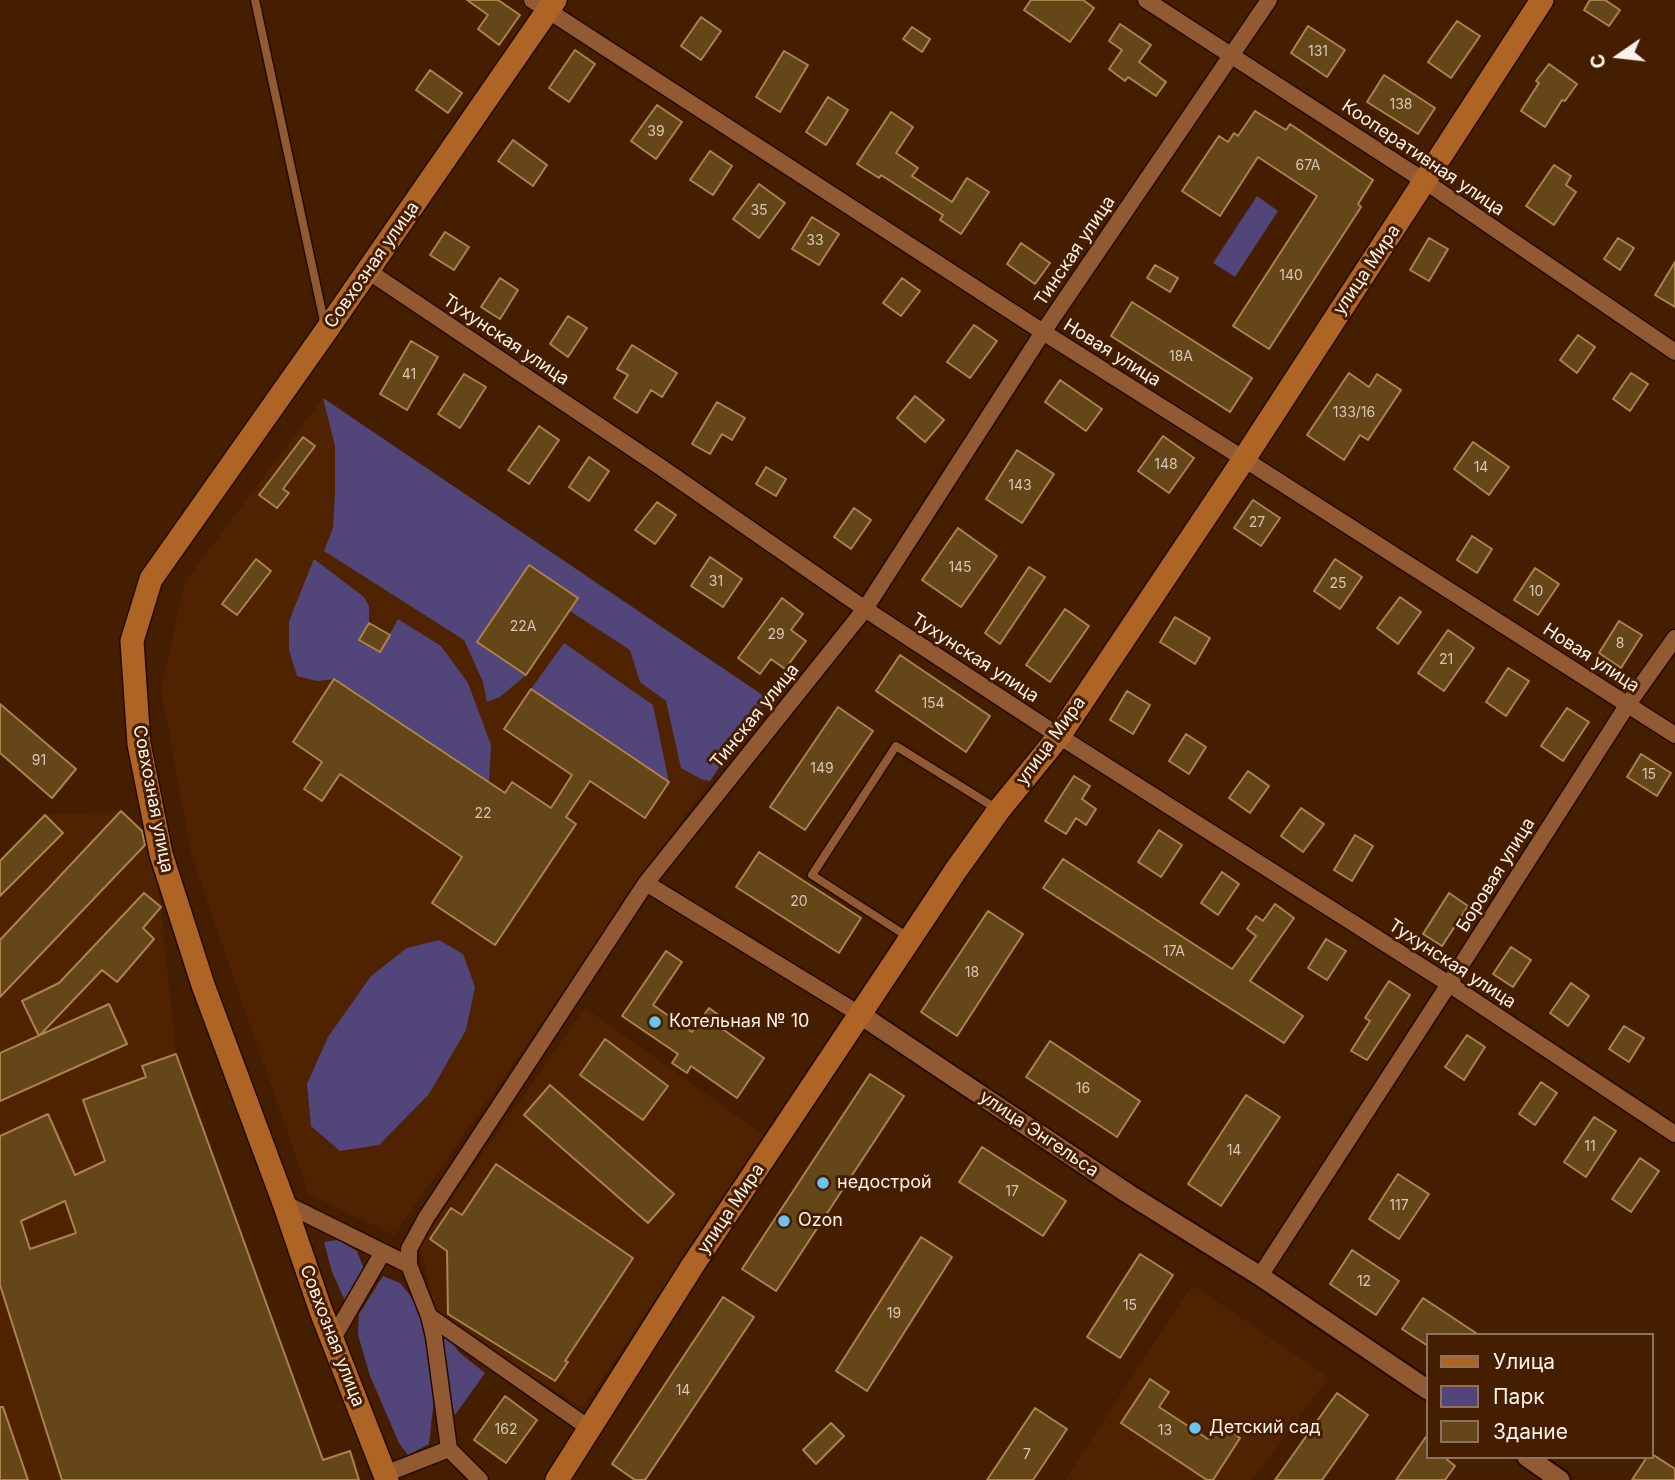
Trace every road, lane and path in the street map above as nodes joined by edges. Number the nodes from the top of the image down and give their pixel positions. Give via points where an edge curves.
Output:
1 (255, 0) edge
2 (1146, 0) edge
3 (1269, 0) edge
4 (1542, 0) edge
5 (545, 4) edge
6 (1231, 55) junction
7 (1426, 182) junction
8 (368, 271) junction
9 (326, 331) junction
10 (1043, 332) junction
11 (1675, 352) edge
12 (1244, 459) junction
13 (865, 610) junction
14 (1675, 638) edge
15 (1628, 704) junction
16 (1675, 735) edge
17 (1059, 736) junction
18 (999, 810) junction
19 (646, 883) junction
20 (910, 939) junction
21 (1449, 984) junction
22 (861, 1015) junction
23 (1675, 1134) edge
24 (284, 1203) junction
25 (383, 1252) junction
26 (409, 1265) junction
27 (1260, 1276) junction
28 (429, 1316) junction
29 (332, 1340) junction
30 (1426, 1390) edge
31 (589, 1428) junction
32 (449, 1449) junction
33 (1530, 1459) edge
34 (386, 1477) edge
35 (559, 1479) edge
36 (480, 1480) edge
37 (1560, 1480) edge

1 - 9 lane
2 - 6 street, Кооперативная улица
3 - 6 street, Тинская улица
4 - 7 main road, улица Мира
5 - 8 main road, Совхозная улица
5 - 10 street, Новая улица
6 - 7 street, Кооперативная улица
6 - 10 street, Тинская улица
7 - 11 street, Кооперативная улица
7 - 12 main road, улица Мира
8 - 9 main road, Совхозная улица
8 - 13 street, Тухунская улица
9 - 24 main road, Совхозная улица via 151,579 132,641 139,744 161,854 203,985
10 - 12 street, Новая улица
10 - 13 street, Тинская улица
12 - 15 street, Новая улица
12 - 17 main road, улица Мира
13 - 17 street, Тухунская улица
13 - 19 street, Тинская улица
14 - 15 street, Боровая улица
15 - 16 street, Новая улица
15 - 21 street, Боровая улица
17 - 18 main road, улица Мира
17 - 21 street, Тухунская улица
18 - 20 main road, улица Мира
18 - 20 lane via 896,746 812,875
19 - 22 street, улица Энгельса
19 - 26 street, Тинская улица via 426,1218 410,1249
20 - 22 main road, улица Мира
21 - 23 street, Тухунская улица
21 - 27 street, Боровая улица
22 - 27 street, улица Энгельса
22 - 31 main road, улица Мира
24 - 25 street
24 - 29 main road, Совхозная улица
25 - 26 street
25 - 29 street
26 - 28 street
27 - 30 street, улица Энгельса
28 - 31 street
28 - 32 street
29 - 34 main road, Совхозная улица
31 - 35 main road, улица Мира
32 - 34 street
32 - 36 street
33 - 37 street

